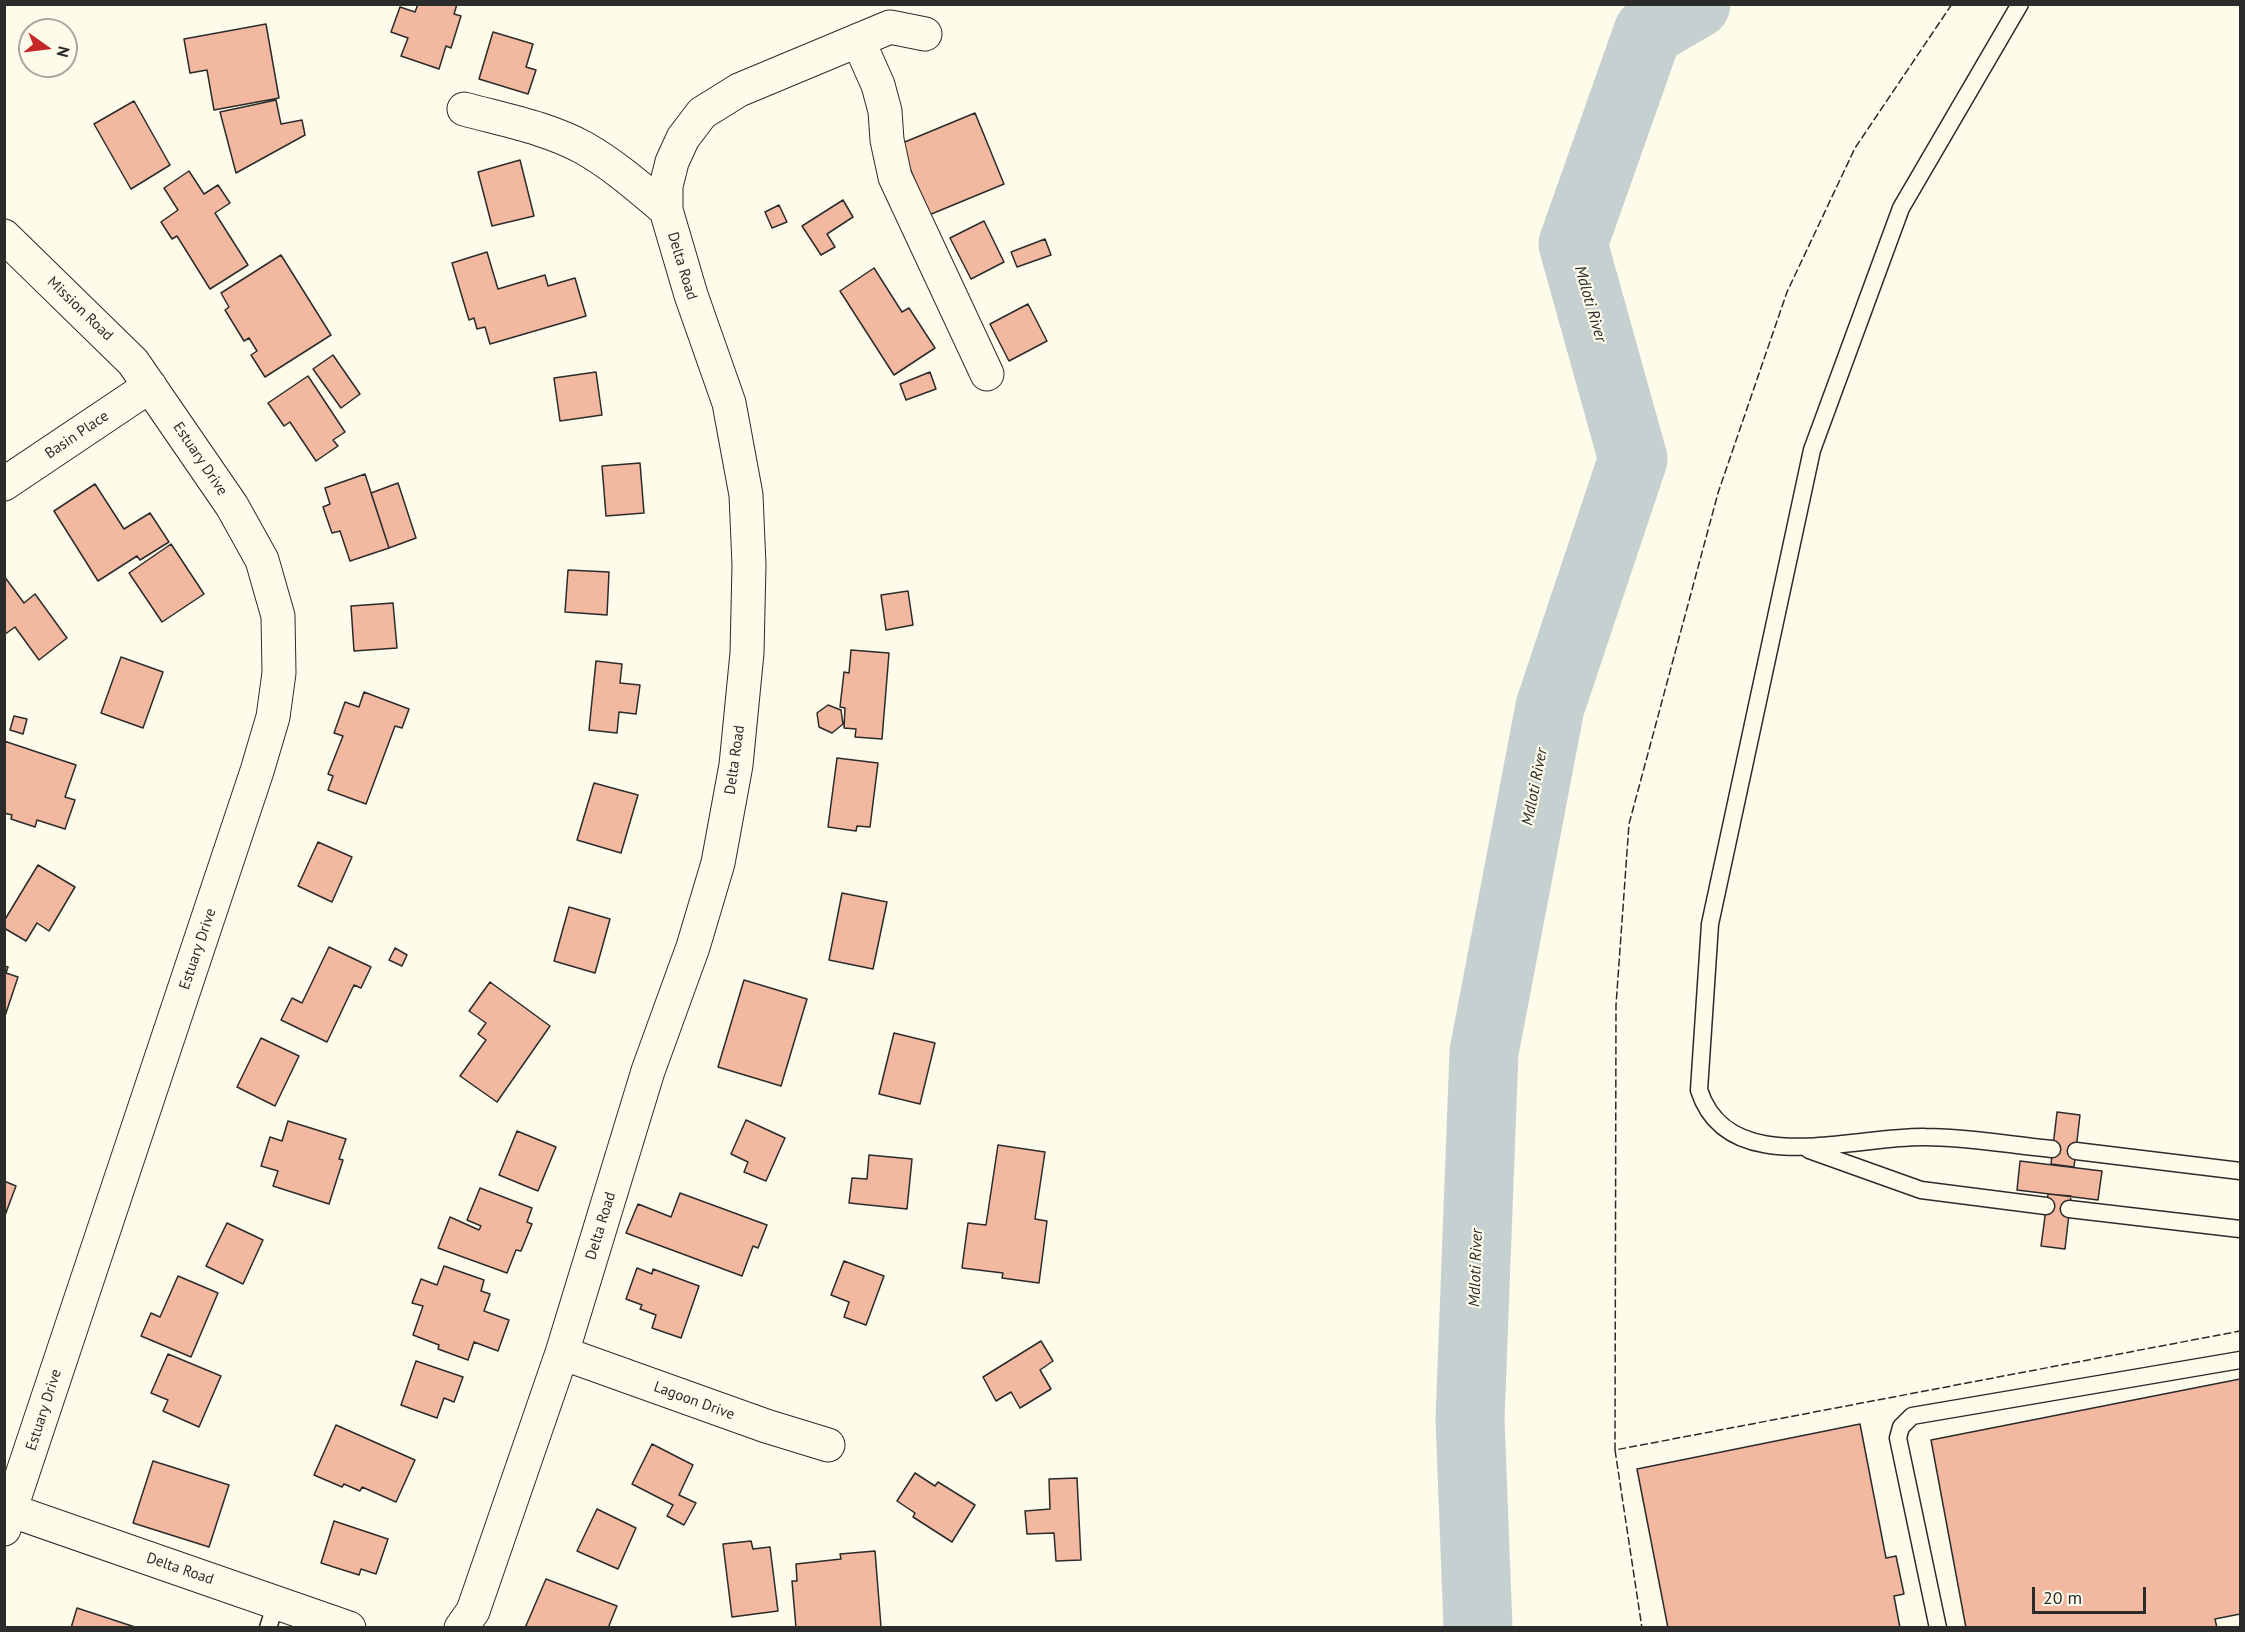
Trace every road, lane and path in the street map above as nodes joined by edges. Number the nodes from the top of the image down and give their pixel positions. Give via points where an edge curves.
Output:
1 (2020, 4) edge
2 (886, 16) edge
3 (925, 34) dead end
4 (858, 40) junction
5 (464, 109) dead end
6 (666, 210) junction
7 (4, 236) edge
8 (987, 374) dead end
9 (150, 386) junction
10 (4, 484) edge
11 (1803, 1148) junction
12 (2052, 1149) dead end
13 (2076, 1151) dead end
14 (2241, 1171) edge
15 (2046, 1206) dead end
16 (2069, 1209) dead end
17 (2241, 1229) edge
18 (562, 1353) junction
19 (2241, 1360) edge
20 (828, 1445) dead end
21 (7, 1516) edge
22 (272, 1615) edge
23 (349, 1628) edge
24 (461, 1628) edge
25 (1938, 1628) edge

1 - 11 lane via 1901,208 1812,450 1710,924 1699,1090 1705,1107 1733,1134 1756,1142
2 - 3 street, Delta Road
2 - 4 street, Delta Road
4 - 6 street, Delta Road via 739,90 702,113 683,138 672,162
4 - 8 street via 878,85 895,177
5 - 6 street via 550,133 583,148
6 - 18 street, Delta Road via 729,403 746,495 750,565 747,653 736,765 718,863 645,1082
7 - 9 street, Mission Road via 101,327
9 - 10 street, Basin Place
9 - 21 street, Estuary Drive via 232,506 262,560 278,616 279,673 273,717 257,771
11 - 12 lane via 1924,1137
11 - 15 lane via 1921,1190
13 - 14 lane
16 - 17 lane
18 - 20 street, Lagoon Drive
18 - 24 street, Delta Road via 473,1611
19 - 25 lane via 1912,1416 1905,1422 1898,1438
21 - 22 street, Delta Road
22 - 23 street, Delta Road

